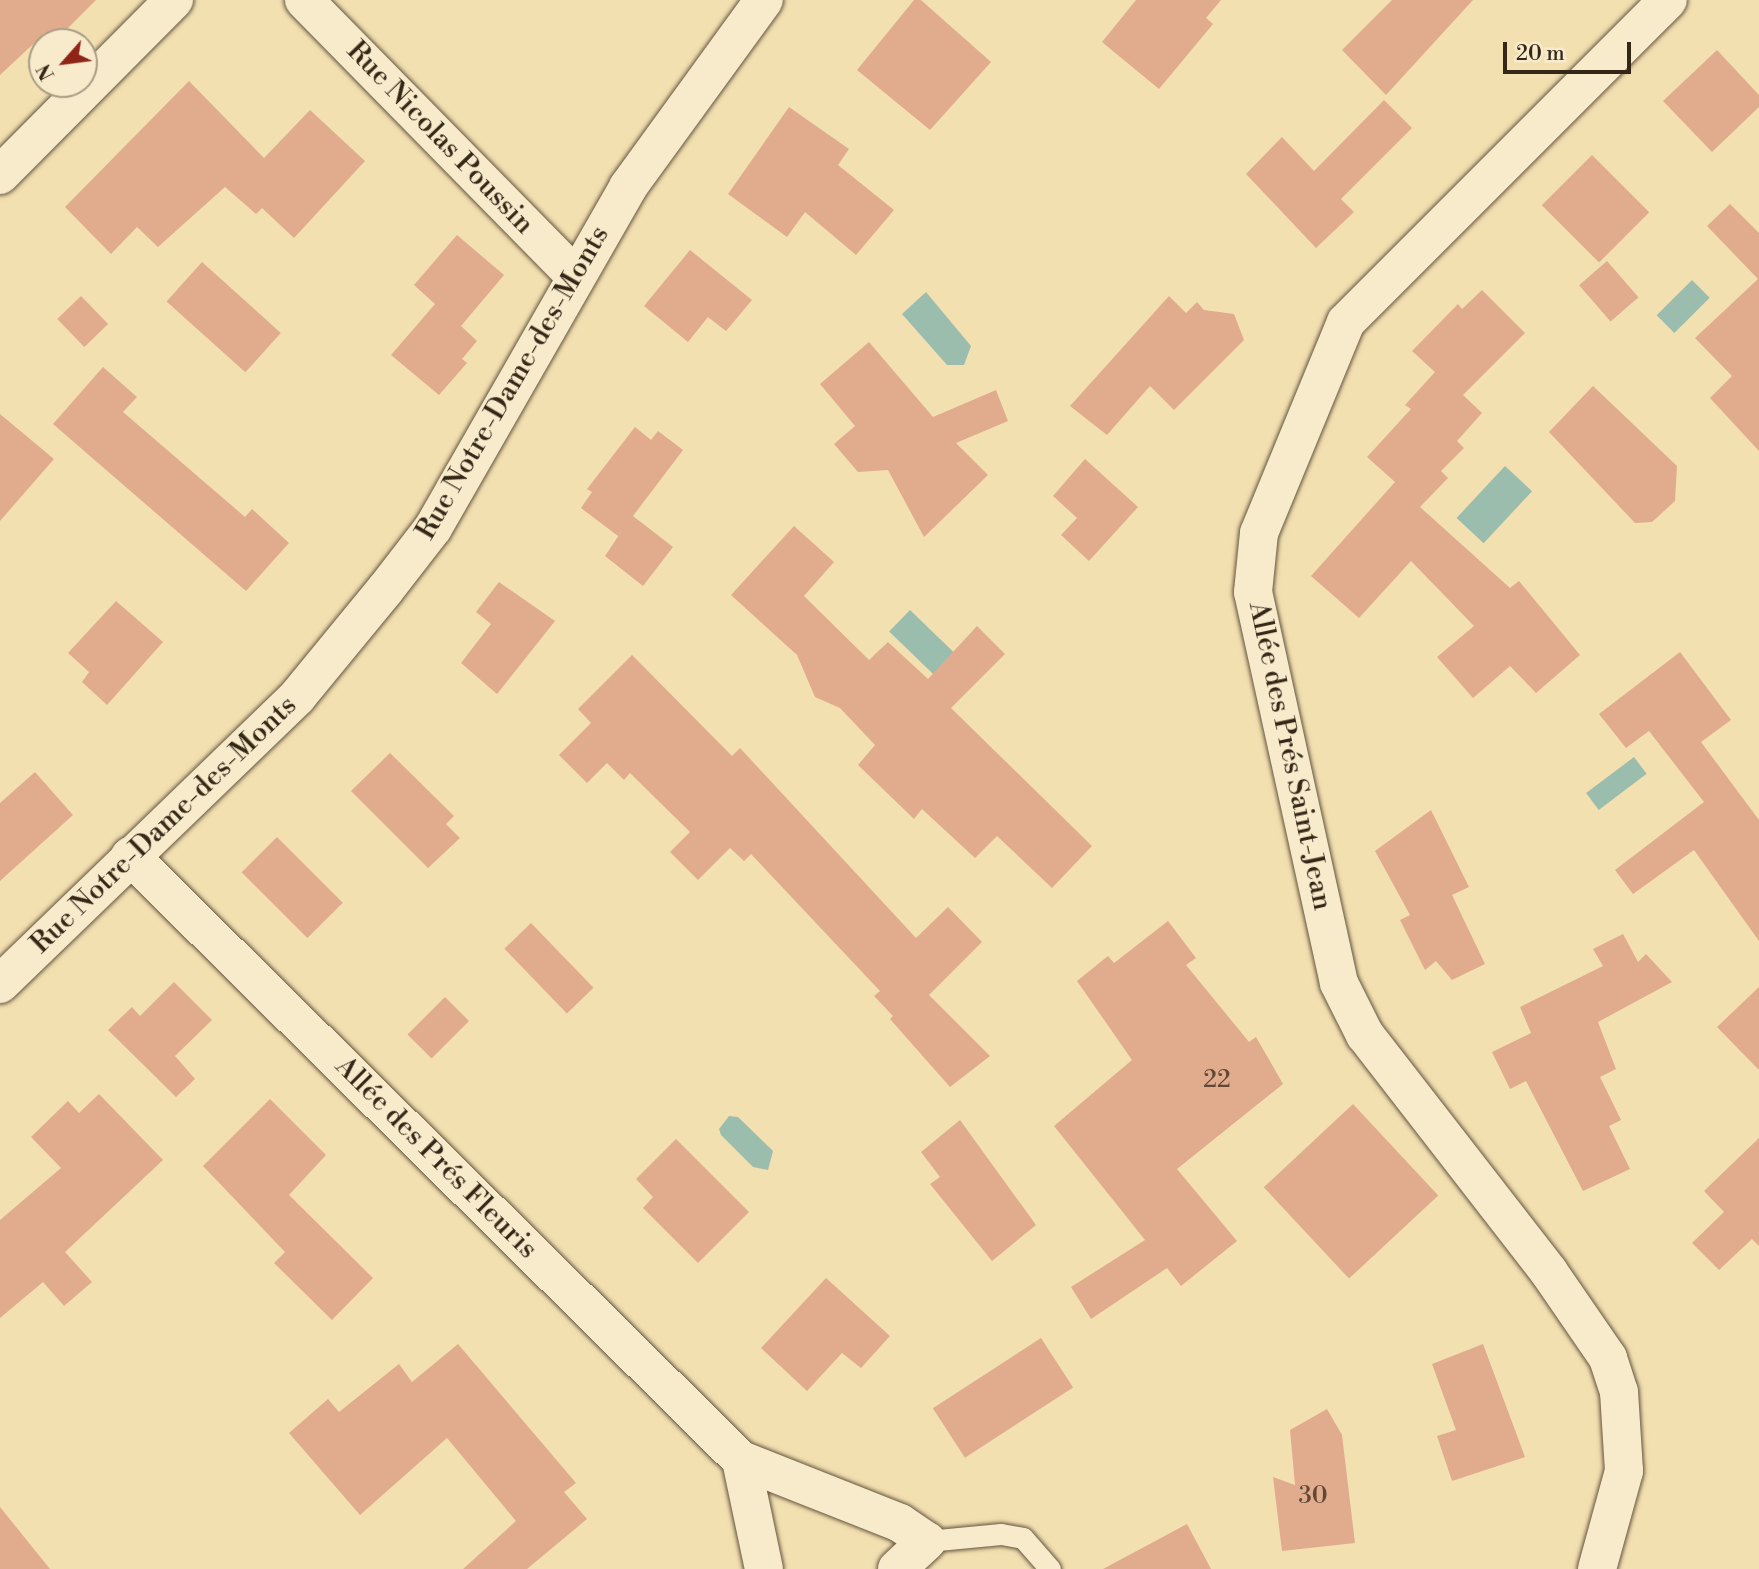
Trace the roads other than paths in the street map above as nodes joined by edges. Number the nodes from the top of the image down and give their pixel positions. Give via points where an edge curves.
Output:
1 (174, 0) edge
2 (304, 0) edge
3 (764, 0) edge
4 (1668, 0) edge
5 (0, 175) edge
6 (575, 276) junction
7 (130, 856) junction
8 (0, 984) edge
9 (741, 1461) junction
10 (927, 1541) junction
11 (764, 1569) edge
12 (897, 1569) edge
13 (1049, 1569) edge
14 (1597, 1569) edge

1 - 5 street
2 - 6 street, Rue Nicolas Poussin
3 - 6 street, Rue Notre-Dame-des-Monts via 628,187
4 - 14 street, Allée des Prés Saint-Jean via 1346,322 1259,533 1253,592 1339,983 1365,1035 1608,1358 1619,1392 1625,1458
6 - 7 street, Rue Notre-Dame-des-Monts via 530,365 433,528 297,697
7 - 8 street, Rue Notre-Dame-des-Monts
7 - 9 street, Allée des Prés Fleuris
9 - 10 street, Allée des Prés Fleuris via 900,1522
9 - 11 street
10 - 12 street
10 - 13 lane via 1001,1534 1023,1538

